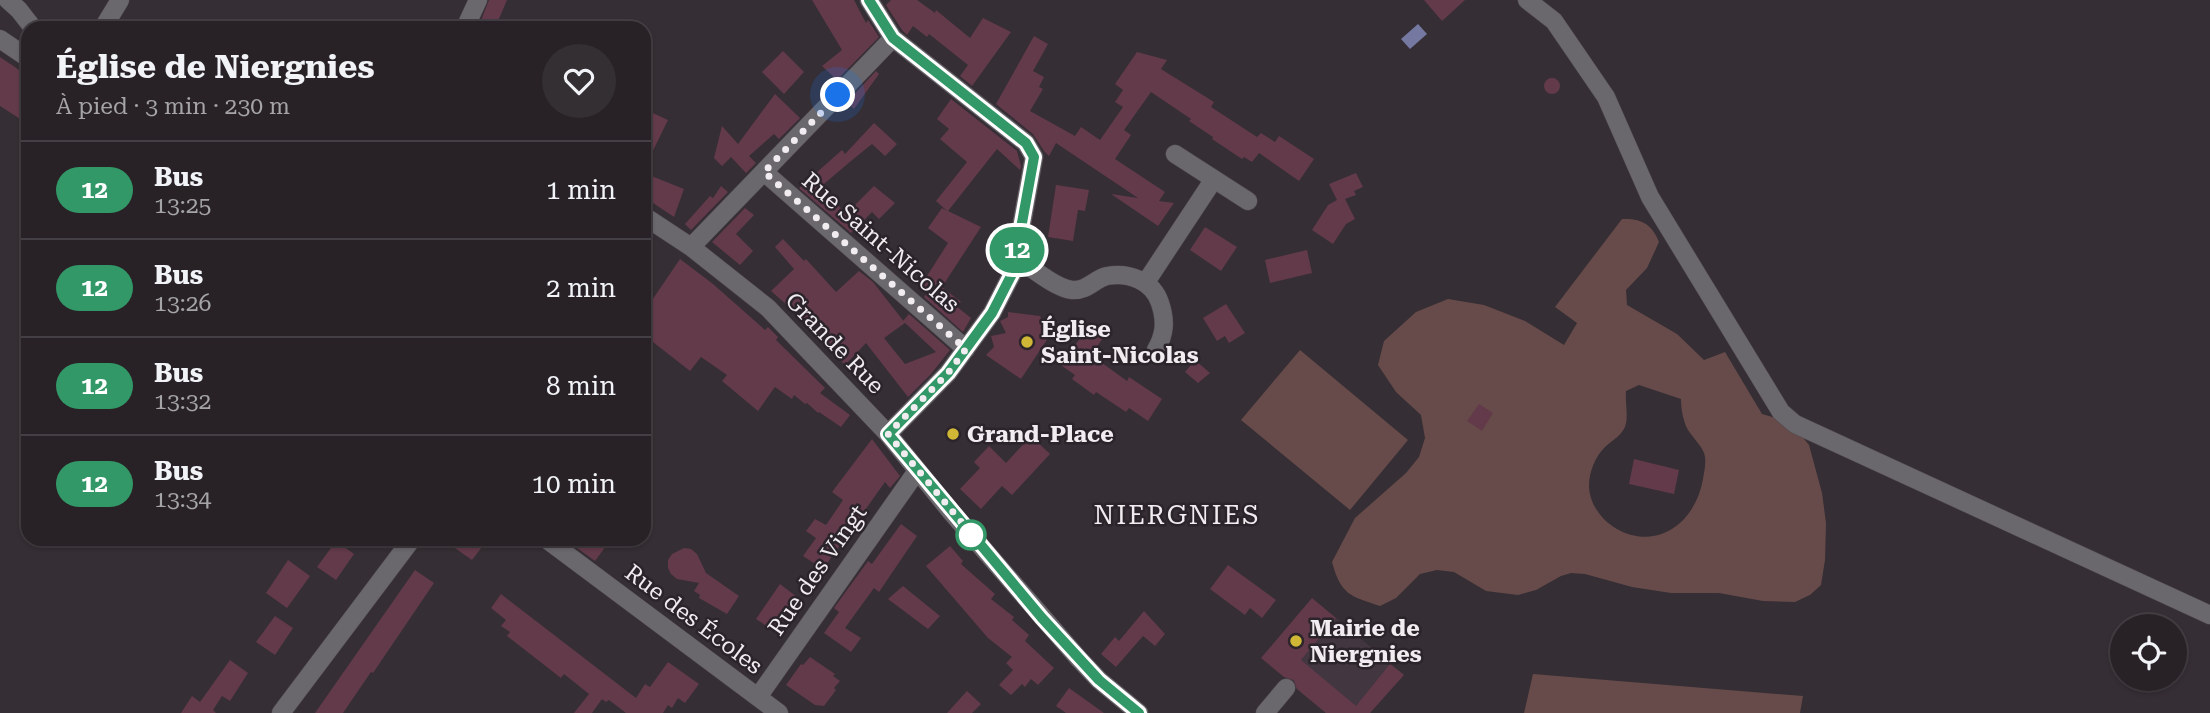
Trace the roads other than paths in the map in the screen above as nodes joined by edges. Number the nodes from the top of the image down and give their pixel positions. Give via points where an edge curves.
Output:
1 (8, 0) edge
2 (120, 0) edge
3 (478, 0) edge
4 (869, 0) edge
5 (1527, 0) edge
6 (28, 21) edge
7 (107, 21) edge
8 (468, 21) edge
9 (893, 38) junction
10 (0, 39) edge
11 (21, 53) edge
12 (1175, 154) dead end
13 (764, 172) junction
14 (1214, 179) junction
15 (1248, 201) dead end
16 (651, 221) edge
17 (691, 247) junction
18 (1015, 257) junction
19 (1146, 282) junction
20 (966, 349) junction
21 (1156, 350) dead end
22 (888, 434) junction
23 (917, 471) junction
24 (407, 546) edge
25 (554, 546) edge
26 (2210, 615) edge
27 (1286, 688) dead end
28 (758, 697) junction
29 (281, 713) edge
30 (779, 713) edge
31 (1139, 713) edge
32 (1265, 713) edge

1 - 6 street
2 - 7 street
3 - 8 street
4 - 9 street
5 - 26 street via 1554,21 1606,97 1650,197 1781,412 1795,424
9 - 13 street
9 - 18 street via 1026,143 1034,157
10 - 11 street
12 - 14 street
13 - 17 street
13 - 20 street, Rue Saint-Nicolas
14 - 15 street
14 - 19 street
16 - 17 street, Grande Rue
17 - 22 street, Grande Rue via 768,308
18 - 19 street via 1074,290 1087,289 1105,276 1125,275
18 - 20 street via 1013,272 992,313
19 - 21 street via 1159,299 1165,320
20 - 22 street
22 - 23 street, Grande Rue
23 - 28 street, Rue des Vingt
23 - 31 street, Grande Rue via 1079,659
24 - 29 street
25 - 28 street, Rue des Écoles
27 - 32 street
28 - 30 street, Rue des Écoles

